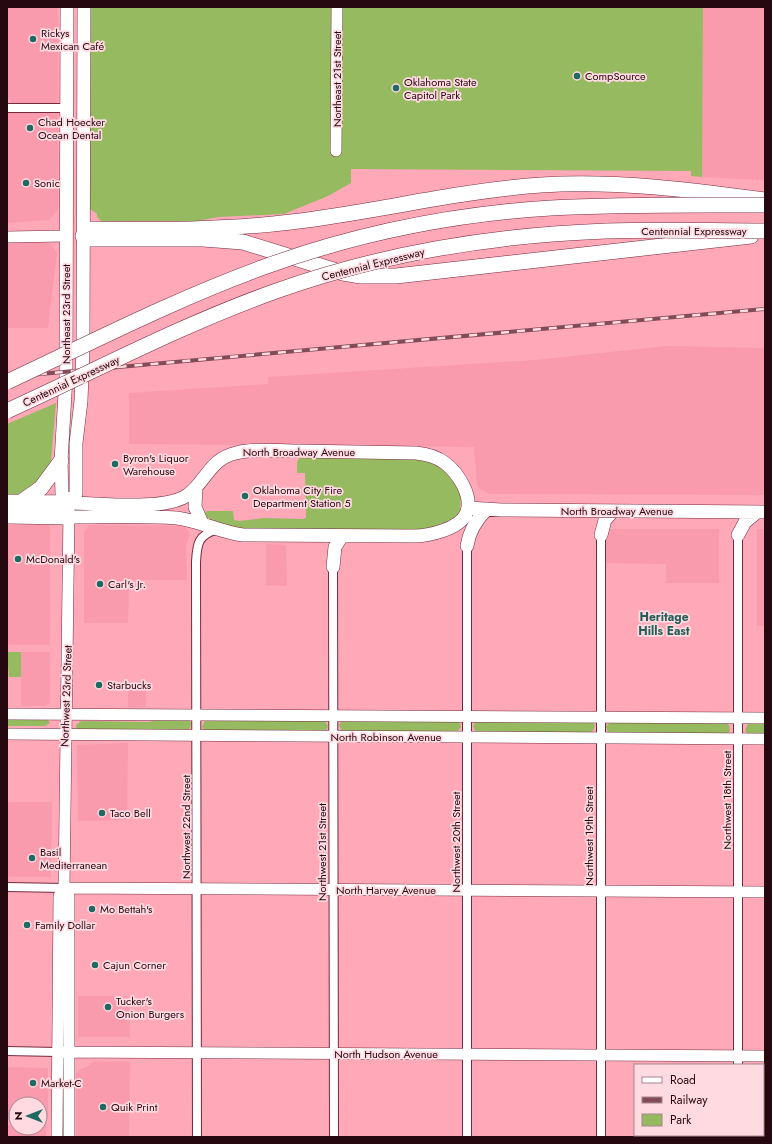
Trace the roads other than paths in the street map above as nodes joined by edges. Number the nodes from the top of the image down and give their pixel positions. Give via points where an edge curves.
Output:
1 (67, 7) edge
2 (84, 7) edge
3 (337, 7) edge
4 (7, 108) edge
5 (67, 108) junction
6 (336, 151) dead end
7 (765, 200) edge
8 (765, 205) edge
9 (765, 232) edge
10 (66, 236) junction
11 (83, 236) junction
12 (7, 237) edge
13 (7, 382) edge
14 (7, 411) edge
15 (61, 461) junction
16 (196, 487) junction
17 (14, 502) edge
18 (468, 508) junction
19 (488, 509) junction
20 (69, 510) junction
21 (613, 511) junction
22 (761, 512) edge
23 (7, 516) edge
24 (202, 522) junction
25 (218, 529) junction
26 (601, 535) joint
27 (738, 535) joint
28 (342, 536) junction
29 (467, 546) joint
30 (333, 567) joint
31 (7, 714) edge
32 (66, 714) junction
33 (197, 714) junction
34 (333, 715) junction
35 (467, 716) junction
36 (600, 717) junction
37 (738, 718) junction
38 (765, 718) edge
39 (7, 734) edge
40 (65, 734) junction
41 (197, 736) junction
42 (333, 737) junction
43 (467, 737) junction
44 (600, 738) junction
45 (738, 739) junction
46 (765, 739) edge
47 (7, 888) edge
48 (64, 888) junction
49 (197, 888) junction
50 (333, 889) junction
51 (467, 890) junction
52 (600, 891) junction
53 (738, 892) junction
54 (765, 892) edge
55 (7, 1051) edge
56 (57, 1052) junction
57 (69, 1052) junction
58 (197, 1052) junction
59 (334, 1053) junction
60 (467, 1054) junction
61 (601, 1055) junction
62 (765, 1056) edge
63 (738, 1060) edge
64 (57, 1137) edge
65 (69, 1137) edge
66 (197, 1137) edge
67 (334, 1137) edge
68 (467, 1137) edge
69 (601, 1137) edge

1 - 5 main road, Northeast 23rd Street
2 - 11 main road, Northeast 23rd Street
3 - 6 street, Northeast 21st Street
4 - 5 street
5 - 10 main road, Northeast 23rd Street
7 - 11 highway via 698,191 615,185 543,185 471,192 292,222 208,229 91,229
8 - 13 highway, bridge via 549,208 457,219 386,233 309,253 225,282 170,304
9 - 11 highway, bridge via 396,276 343,273 243,242 203,239 90,239
9 - 14 highway, Centennial Expressway, bridge via 608,231 550,234 471,243 390,259 312,280 233,307 159,338
10 - 11 main road
10 - 12 street
10 - 15 main road, Northeast 23rd Street via 66,378
11 - 20 main road, Northeast 23rd Street via 81,401 76,443 76,494
15 - 17 highway via 41,488
15 - 20 main road, Northeast 23rd Street via 62,494
16 - 18 main road, North Broadway Avenue via 211,467 234,453 416,452 427,454 445,463 463,485
16 - 20 main road, North Broadway Avenue via 188,495 163,503
16 - 24 main road via 195,506
17 - 20 highway
18 - 19 main road, North Broadway Avenue
18 - 28 main road via 458,523 427,536
19 - 21 main road, North Broadway Avenue
19 - 29 main road via 479,517 472,529
20 - 23 highway
20 - 24 main road
20 - 32 street, Northwest 23rd Street
21 - 22 main road, North Broadway Avenue
21 - 26 main road via 606,520
22 - 27 main road via 745,522
24 - 25 main road
25 - 28 main road via 243,535
25 - 33 street, Northwest 22nd Street via 205,534 197,545
26 - 36 street, Northwest 19th Street
27 - 37 street, Northwest 18th Street
28 - 30 main road via 335,547
29 - 35 street, Northwest 20th Street
30 - 34 street, Northwest 21st Street
31 - 32 street, North Robinson Avenue
32 - 33 street, North Robinson Avenue
32 - 40 street, Northwest 23rd Street
33 - 34 street, North Robinson Avenue
33 - 41 street, Northwest 22nd Street
34 - 35 street, North Robinson Avenue
34 - 42 street, Northwest 21st Street
35 - 36 street, North Robinson Avenue
35 - 43 street, Northwest 20th Street
36 - 37 street, North Robinson Avenue
36 - 44 street, Northwest 19th Street
37 - 38 street, North Robinson Avenue
37 - 45 street, Northwest 18th Street
39 - 40 street, North Robinson Avenue
40 - 41 street, North Robinson Avenue
40 - 48 street, Northwest 23rd Street
41 - 42 street, North Robinson Avenue
41 - 49 street, Northwest 22nd Street
42 - 43 street, North Robinson Avenue
42 - 50 street, Northwest 21st Street
43 - 44 street, North Robinson Avenue
43 - 51 street, Northwest 20th Street
44 - 45 street, North Robinson Avenue
44 - 52 street, Northwest 19th Street
45 - 46 street, North Robinson Avenue
45 - 53 street, Northwest 18th Street
47 - 48 street, North Harvey Avenue
48 - 49 street, North Harvey Avenue
48 - 56 street, Northwest 23rd Street via 59,896
48 - 57 street, Northwest 23rd Street via 69,896
49 - 50 street, North Harvey Avenue
49 - 58 street, Northwest 22nd Street
50 - 51 street, North Harvey Avenue
50 - 59 street, Northwest 21st Street
51 - 52 street, North Harvey Avenue
51 - 60 street, Northwest 20th Street
52 - 53 street, North Harvey Avenue
52 - 61 street, Northwest 19th Street
53 - 54 street, North Harvey Avenue
53 - 63 street, Northwest 18th Street
55 - 56 street, North Hudson Avenue
56 - 57 street, North Hudson Avenue
56 - 64 street, Northwest 23rd Street
57 - 58 street, North Hudson Avenue
57 - 65 street, Northwest 23rd Street
58 - 59 street, North Hudson Avenue
58 - 66 street, Northwest 22nd Street
59 - 60 street, North Hudson Avenue
59 - 67 street, Northwest 21st Street
60 - 61 street, North Hudson Avenue
60 - 68 street, Northwest 20th Street
61 - 63 street, North Hudson Avenue
61 - 69 street, Northwest 19th Street
62 - 63 street, North Hudson Avenue

